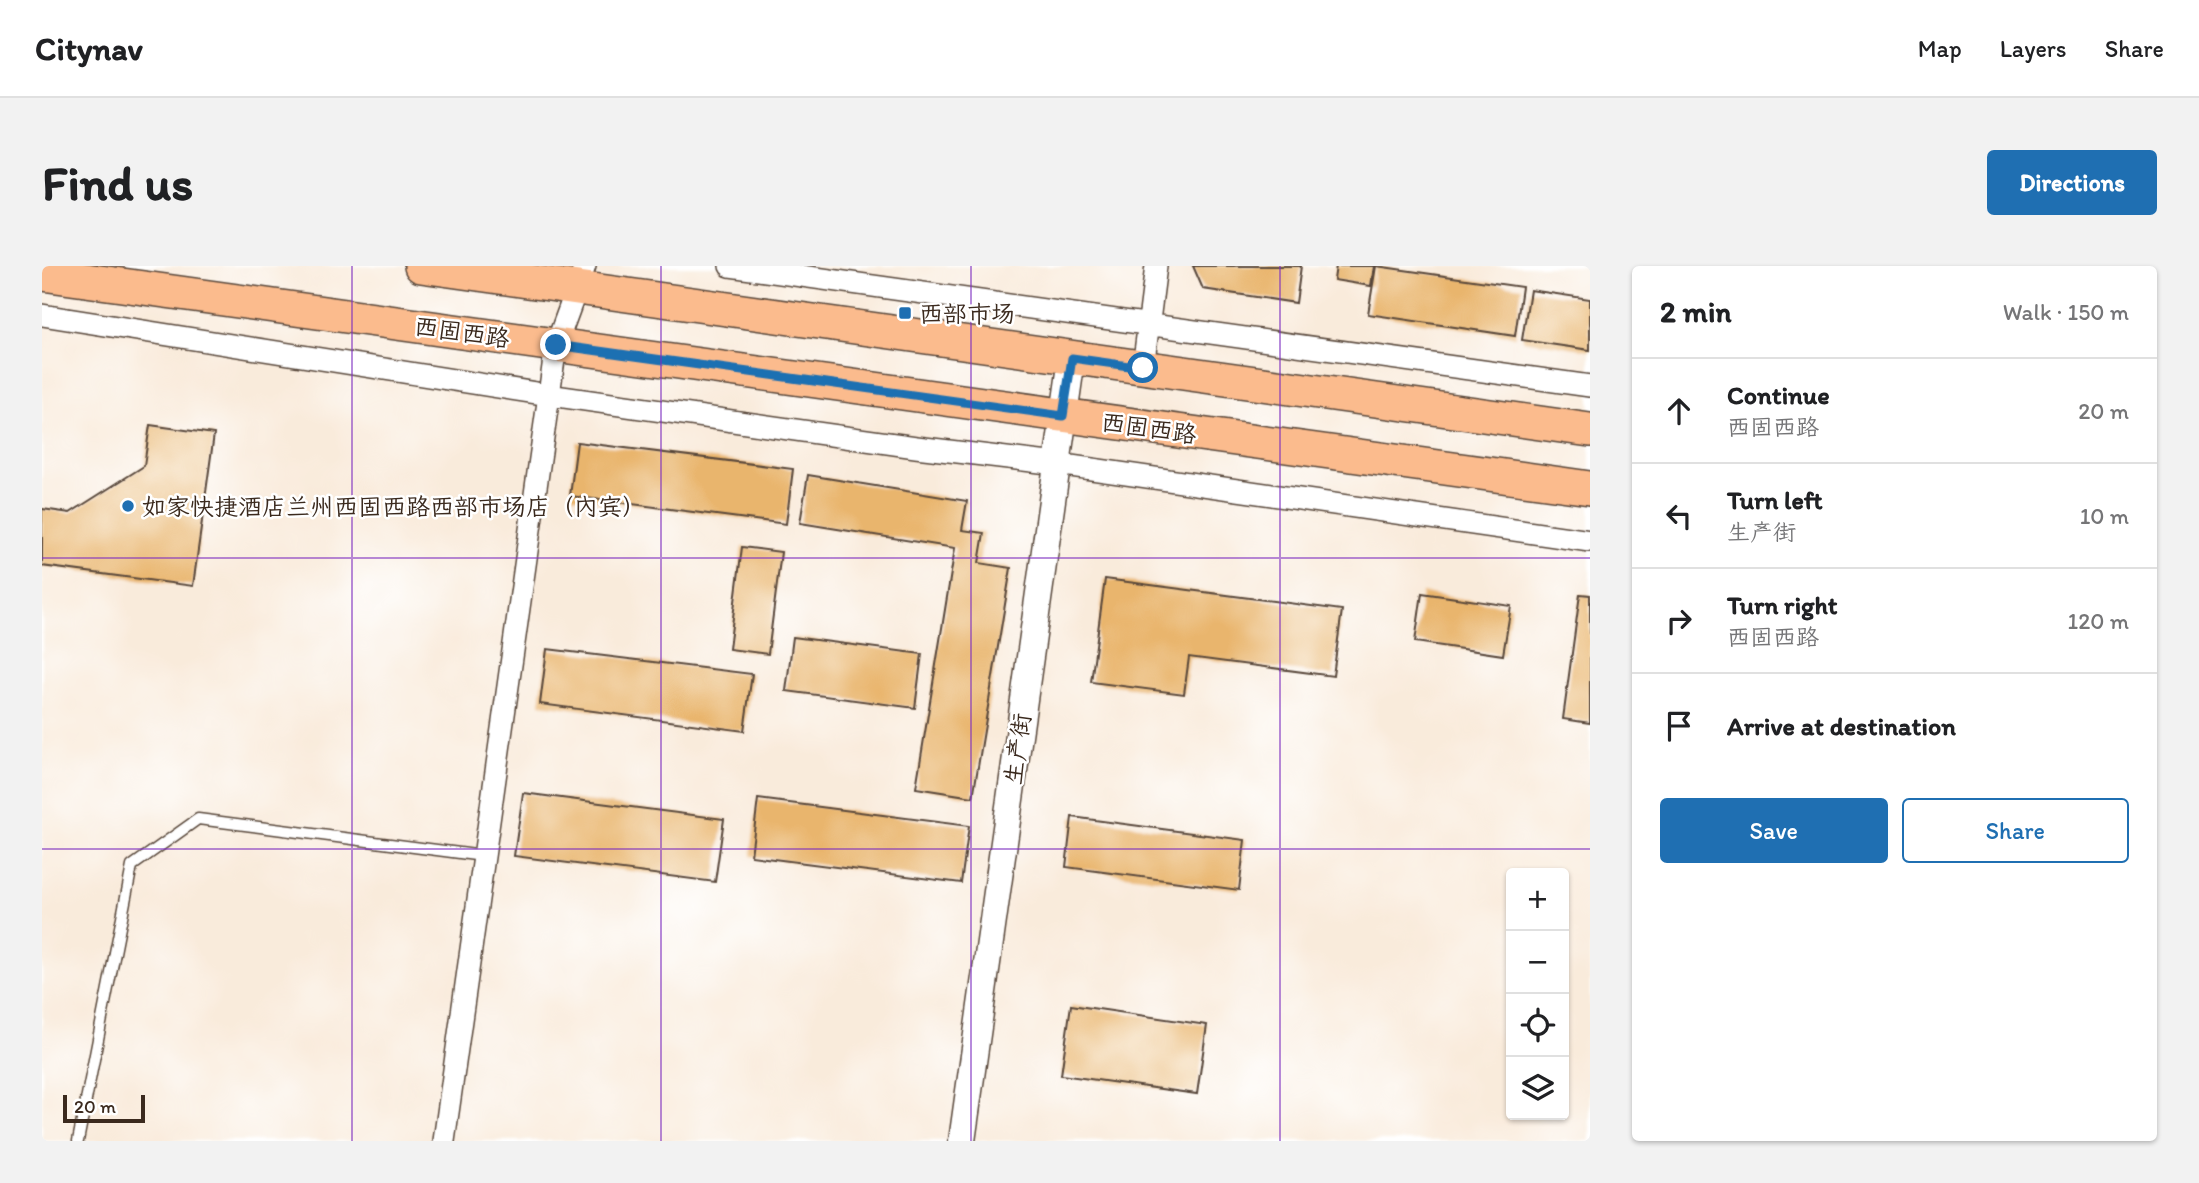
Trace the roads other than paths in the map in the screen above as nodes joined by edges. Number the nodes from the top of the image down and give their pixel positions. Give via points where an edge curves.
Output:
1 (421, 266) edge
2 (730, 266) edge
3 (1156, 266) edge
4 (42, 274) edge
5 (581, 277) edge
6 (42, 315) edge
7 (1148, 324) junction
8 (556, 345) junction
9 (1072, 358) junction
10 (1143, 368) junction
11 (1590, 386) edge
12 (549, 395) junction
13 (1063, 416) junction
14 (1590, 430) edge
15 (1057, 464) junction
16 (1590, 488) edge
17 (1590, 541) edge
18 (483, 856) junction
19 (78, 1141) edge
20 (444, 1141) edge
21 (962, 1141) edge

1 - 5 main road
2 - 7 street
3 - 7 street
4 - 8 main road, 西固西路
5 - 8 street
5 - 9 main road
6 - 12 street
7 - 10 street
7 - 11 street
8 - 12 street
8 - 13 main road, 西固西路
9 - 10 main road
9 - 13 street, 生产街
10 - 14 main road
12 - 15 street
12 - 18 street
13 - 15 street, 生产街
13 - 16 main road, 西固西路
15 - 17 street
15 - 21 street, 生产街
18 - 19 lane via 198,820 132,866
18 - 20 street

